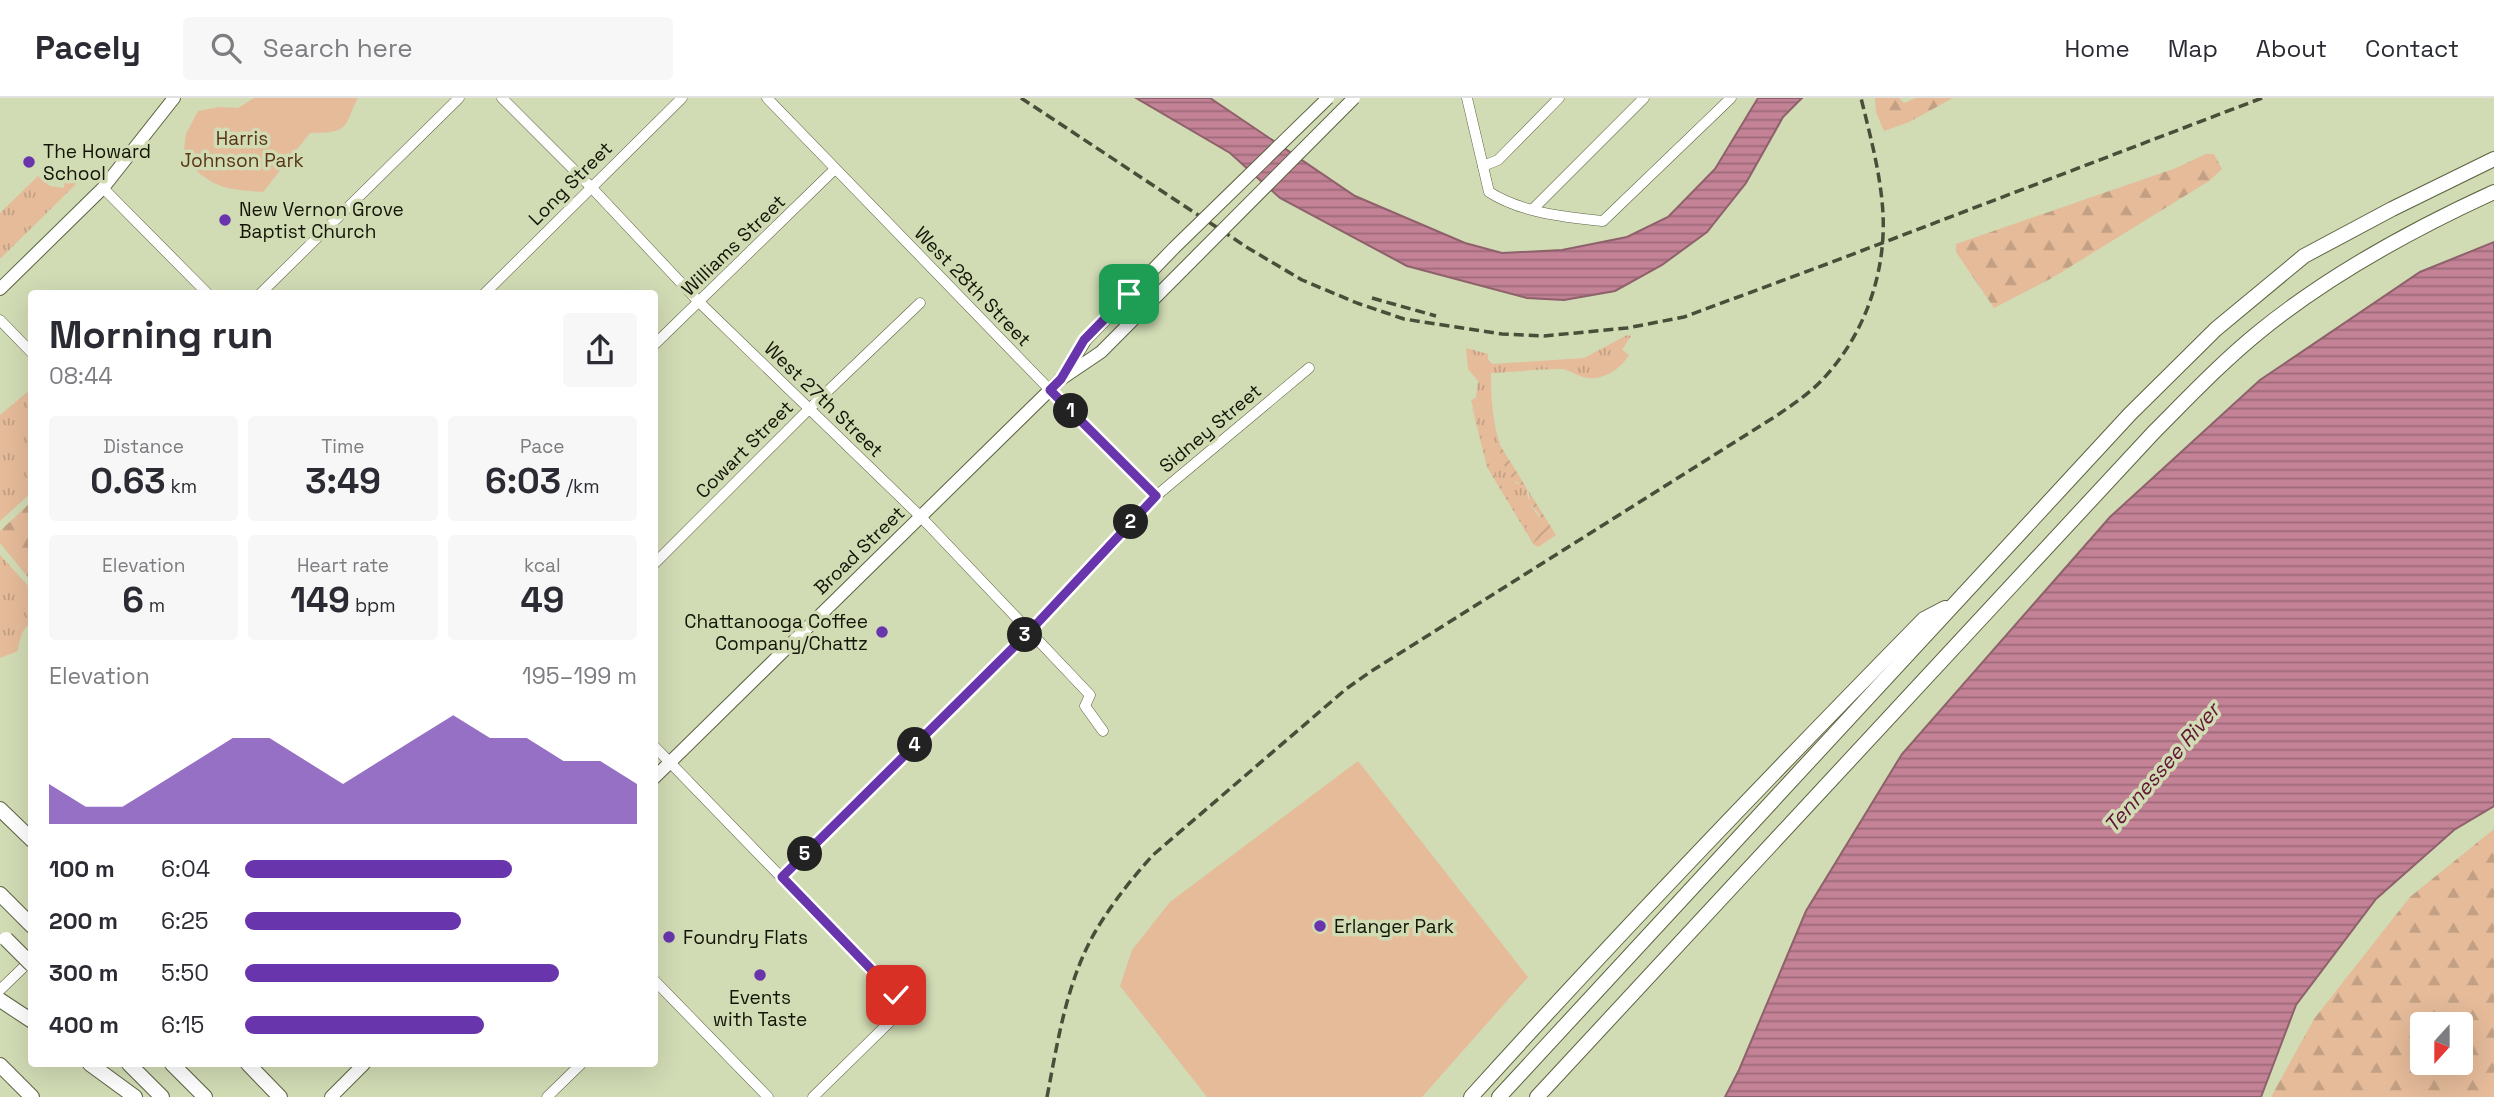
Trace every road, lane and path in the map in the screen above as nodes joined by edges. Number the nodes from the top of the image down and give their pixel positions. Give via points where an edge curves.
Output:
1 (174, 98) edge
2 (459, 98) edge
3 (502, 98) edge
4 (682, 98) edge
5 (767, 98) edge
6 (1328, 98) edge
7 (1354, 98) edge
8 (1467, 98) edge
9 (1559, 98) edge
10 (1644, 98) edge
11 (1731, 98) edge
12 (2494, 159) edge
13 (1483, 166) junction
14 (835, 169) junction
15 (591, 187) junction
16 (103, 188) junction
17 (2494, 192) edge
18 (1533, 209) junction
19 (0, 289) edge
20 (204, 290) edge
21 (264, 290) edge
22 (488, 290) edge
23 (699, 302) junction
24 (920, 303) dead end
25 (0, 320) edge
26 (658, 341) edge
27 (28, 349) edge
28 (1310, 368) dead end
29 (1061, 379) junction
30 (1050, 390) junction
31 (809, 409) junction
32 (1156, 496) junction
33 (921, 517) junction
34 (658, 560) edge
35 (1956, 603) junction
36 (1030, 631) junction
37 (1103, 732) dead end
38 (658, 750) edge
39 (671, 762) junction
40 (658, 774) edge
41 (0, 809) edge
42 (28, 835) edge
43 (782, 877) junction
44 (0, 894) edge
45 (28, 922) edge
46 (3, 936) edge
47 (28, 961) edge
48 (28, 963) edge
49 (658, 988) edge
50 (0, 990) edge
51 (0, 1000) edge
52 (28, 1018) edge
53 (0, 1065) edge
54 (94, 1067) edge
55 (133, 1067) edge
56 (164, 1067) edge
57 (175, 1067) edge
58 (251, 1067) edge
59 (362, 1067) edge
60 (579, 1067) edge
61 (335, 1096) edge
62 (32, 1097) edge
63 (135, 1097) edge
64 (162, 1097) edge
65 (191, 1097) edge
66 (205, 1097) edge
67 (280, 1097) edge
68 (547, 1097) edge
69 (768, 1097) edge
70 (813, 1097) edge
71 (1471, 1097) edge
72 (1499, 1097) edge
73 (1536, 1097) edge

1 - 16 main road
2 - 21 street
3 - 15 street, West 27th Street
4 - 15 street, Long Street
5 - 14 street, West 28th Street
6 - 29 main road, Broad Street, bridge via 1084,340
7 - 29 main road, Broad Street, bridge via 1101,352
8 - 13 street
9 - 13 street via 1497,160
10 - 18 street
11 - 18 street via 1603,221
12 - 35 highway via 2304,256 2216,329 2139,405
13 - 18 street via 1489,192 1507,203
14 - 23 street, Williams Street
14 - 30 street, West 28th Street
15 - 22 street, Long Street
15 - 23 street, West 27th Street
16 - 19 main road
16 - 20 street
17 - 73 highway via 2426,224 2307,295 2216,370
23 - 26 street, Williams Street
23 - 31 street, West 27th Street
24 - 31 street, Cowart Street
25 - 27 street
28 - 32 street, Sidney Street
29 - 30 main road, Broad Street
30 - 32 street, West 28th Street
30 - 33 main road, Broad Street
31 - 33 street, West 27th Street
31 - 34 street, Cowart Street
32 - 36 street, Sidney Street
33 - 36 street, West 27th Street
33 - 39 main road, Broad Street
35 - 71 highway via 1924,620 1846,699 1577,979
35 - 72 highway
36 - 37 street, West 27th Street via 1090,695 1084,706
36 - 43 street, Sidney Street
38 - 39 street
39 - 40 main road, Broad Street
39 - 43 street
41 - 42 highway
43 - 70 street via 906,1006
44 - 45 highway
46 - 47 highway, bridge
48 - 50 street
49 - 69 street
51 - 52 highway
53 - 62 highway
54 - 63 highway
55 - 64 highway
56 - 65 highway
57 - 66 highway
58 - 67 highway
59 - 61 main road
60 - 68 street

